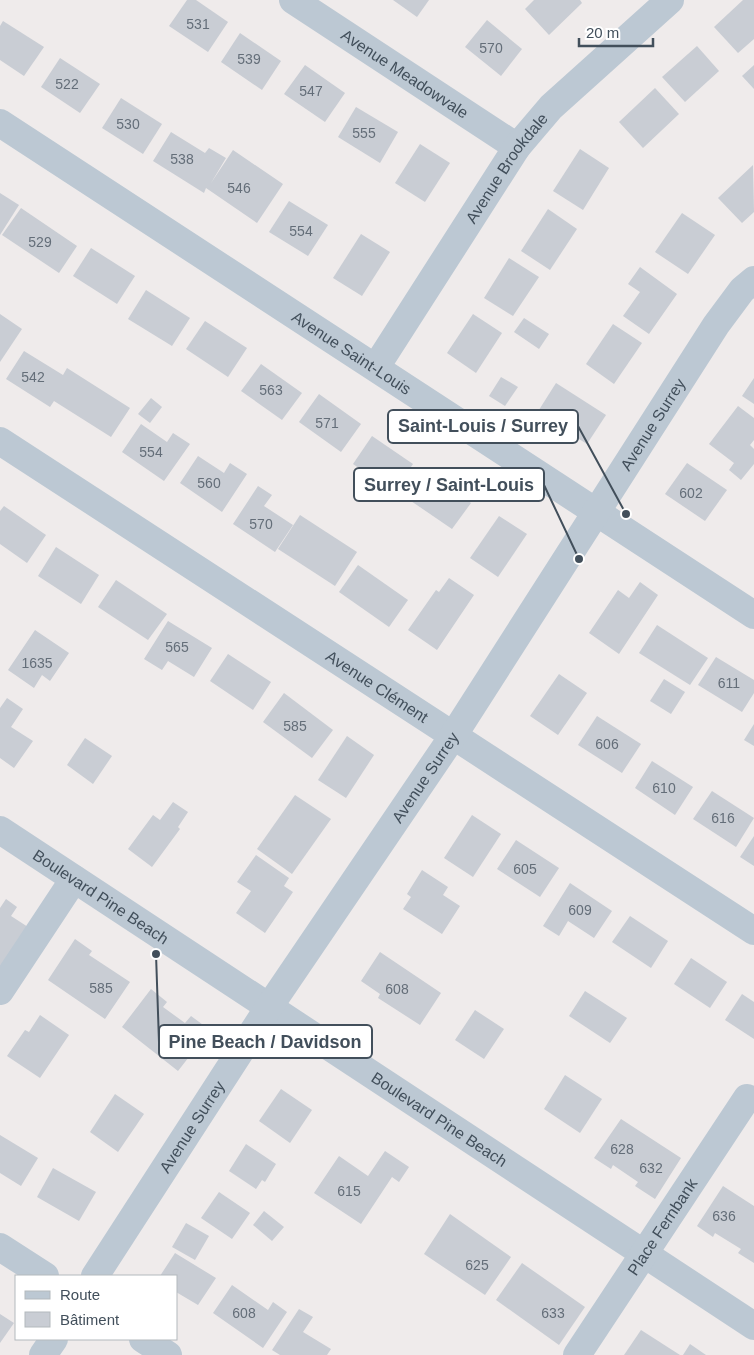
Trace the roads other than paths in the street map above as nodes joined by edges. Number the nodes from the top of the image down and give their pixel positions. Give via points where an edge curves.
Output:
1 (293, 0) edge
2 (670, 0) edge
3 (0, 122) edge
4 (517, 147) junction
5 (754, 280) edge
6 (376, 367) junction
7 (0, 441) edge
8 (597, 512) junction
9 (754, 615) edge
10 (453, 736) junction
11 (0, 830) edge
12 (74, 879) junction
13 (754, 930) edge
14 (0, 991) edge
15 (269, 1007) junction
16 (747, 1098) dead end
17 (0, 1247) edge
18 (644, 1254) junction
19 (43, 1275) edge
20 (96, 1275) edge
21 (754, 1326) edge
22 (53, 1340) edge
23 (145, 1340) edge
24 (43, 1355) edge
25 (168, 1355) edge
26 (577, 1355) edge

1 - 4 street, Avenue Meadowvale
2 - 4 street, Avenue Brookdale via 551,107
3 - 6 street, Avenue Saint-Louis
4 - 6 street, Avenue Brookdale
5 - 8 street, Avenue Surrey via 742,290 716,325
6 - 8 street, Avenue Saint-Louis
7 - 10 street, Avenue Clément
8 - 9 street, Avenue Saint-Louis
8 - 10 street, Avenue Surrey
10 - 13 street, Avenue Clément
10 - 15 street, Avenue Surrey
11 - 12 street, Boulevard Pine Beach
12 - 14 street
12 - 15 street, Boulevard Pine Beach
15 - 18 street, Boulevard Pine Beach
15 - 20 street, Avenue Surrey
16 - 18 street, Place Fernbank
17 - 19 street
18 - 21 street, Boulevard Pine Beach
18 - 26 street, Place Fernbank
22 - 24 street
23 - 25 street

